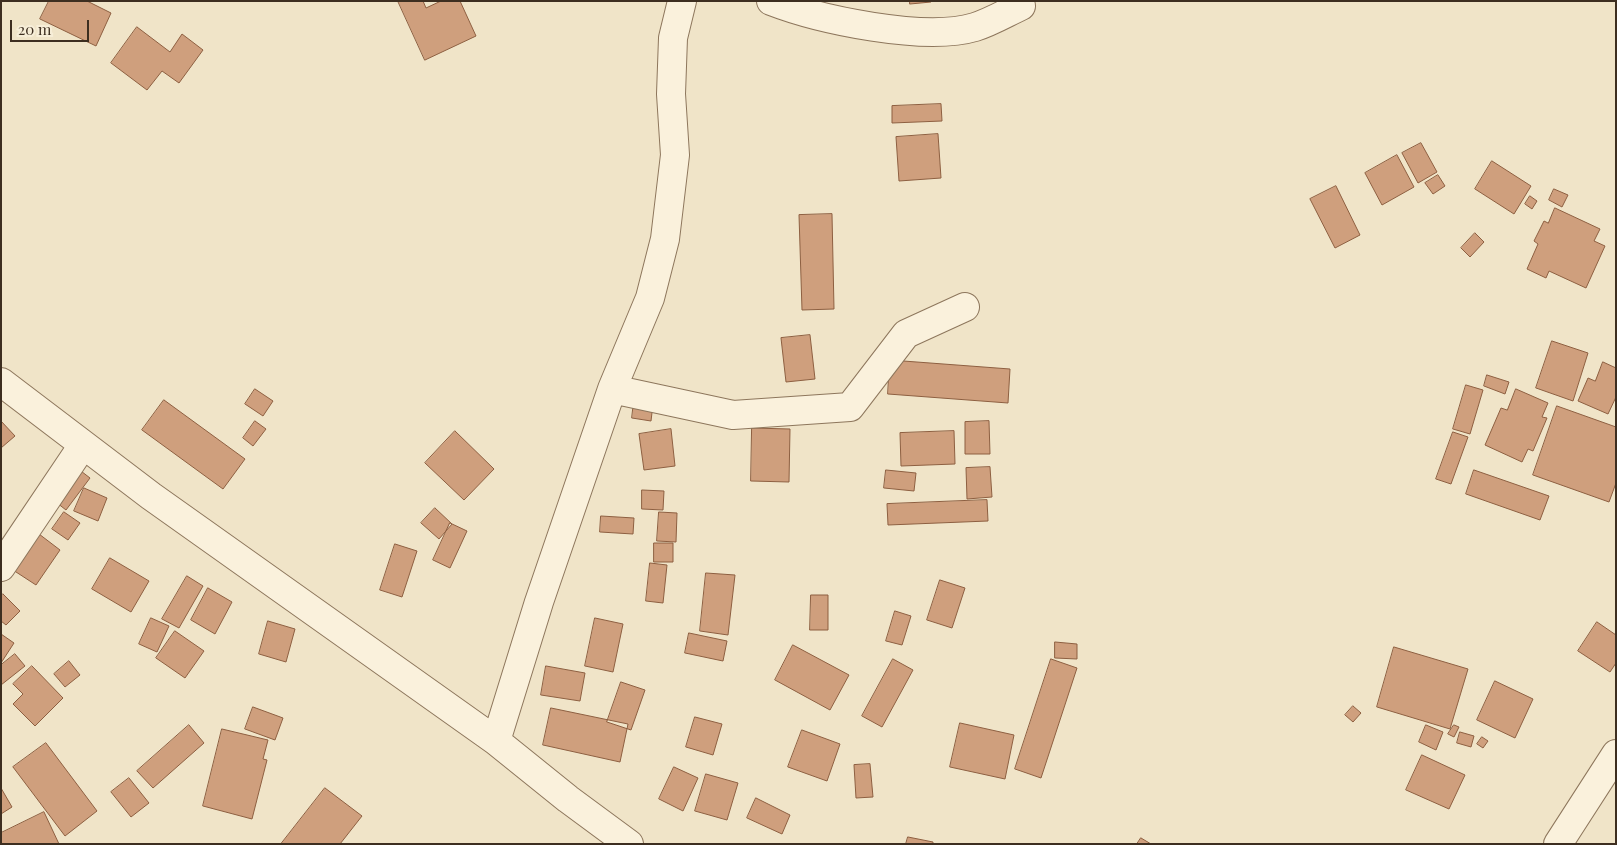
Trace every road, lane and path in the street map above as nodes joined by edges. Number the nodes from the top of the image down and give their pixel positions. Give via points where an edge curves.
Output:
1 (682, 1) edge
2 (771, 1) edge
3 (1021, 6) dead end
4 (965, 306) dead end
5 (1, 382) edge
6 (612, 389) junction
7 (83, 444) junction
8 (1, 566) edge
9 (496, 741) junction
10 (1616, 754) edge
11 (629, 844) edge
12 (1558, 844) edge

1 - 6 street via 673,38 671,94 675,155 665,239 650,298
2 - 3 street via 836,20 940,33 975,27
4 - 6 street via 906,334 850,407 733,415
5 - 7 street
6 - 9 street via 539,602
7 - 8 street
7 - 9 street via 151,496
9 - 11 street
10 - 12 street

